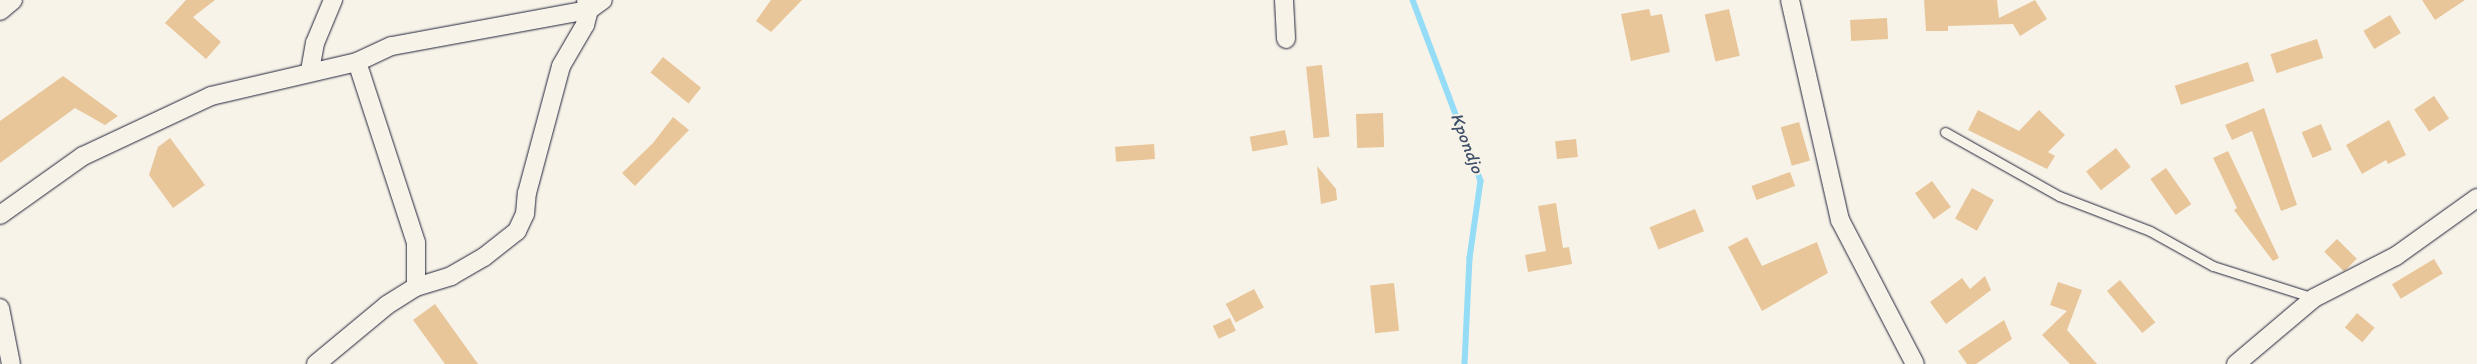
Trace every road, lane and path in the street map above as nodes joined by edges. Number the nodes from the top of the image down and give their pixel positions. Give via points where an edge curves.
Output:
1 (13, 0) edge
2 (333, 0) edge
3 (1284, 0) edge
4 (1790, 0) edge
5 (593, 3) edge
6 (0, 11) edge
7 (1286, 39) dead end
8 (357, 62) junction
9 (310, 71) junction
10 (1945, 132) dead end
11 (2477, 198) edge
12 (0, 215) edge
13 (416, 287) junction
14 (2314, 298) junction
15 (0, 308) edge
16 (11, 364) edge
17 (316, 364) edge
18 (1915, 364) edge
19 (2236, 364) edge

1 - 6 street
2 - 9 street via 315,43
3 - 7 street
4 - 18 street via 1840,220
5 - 8 street via 392,46
5 - 13 street via 585,25 561,66 527,193 525,214 517,231 484,257 451,276
8 - 9 street
8 - 13 street via 416,243
9 - 12 street via 211,96 167,114 83,156
10 - 14 lane via 2059,196 2150,231 2213,266
11 - 14 street via 2396,256
13 - 17 street via 387,305 342,346
14 - 19 street
15 - 16 street

